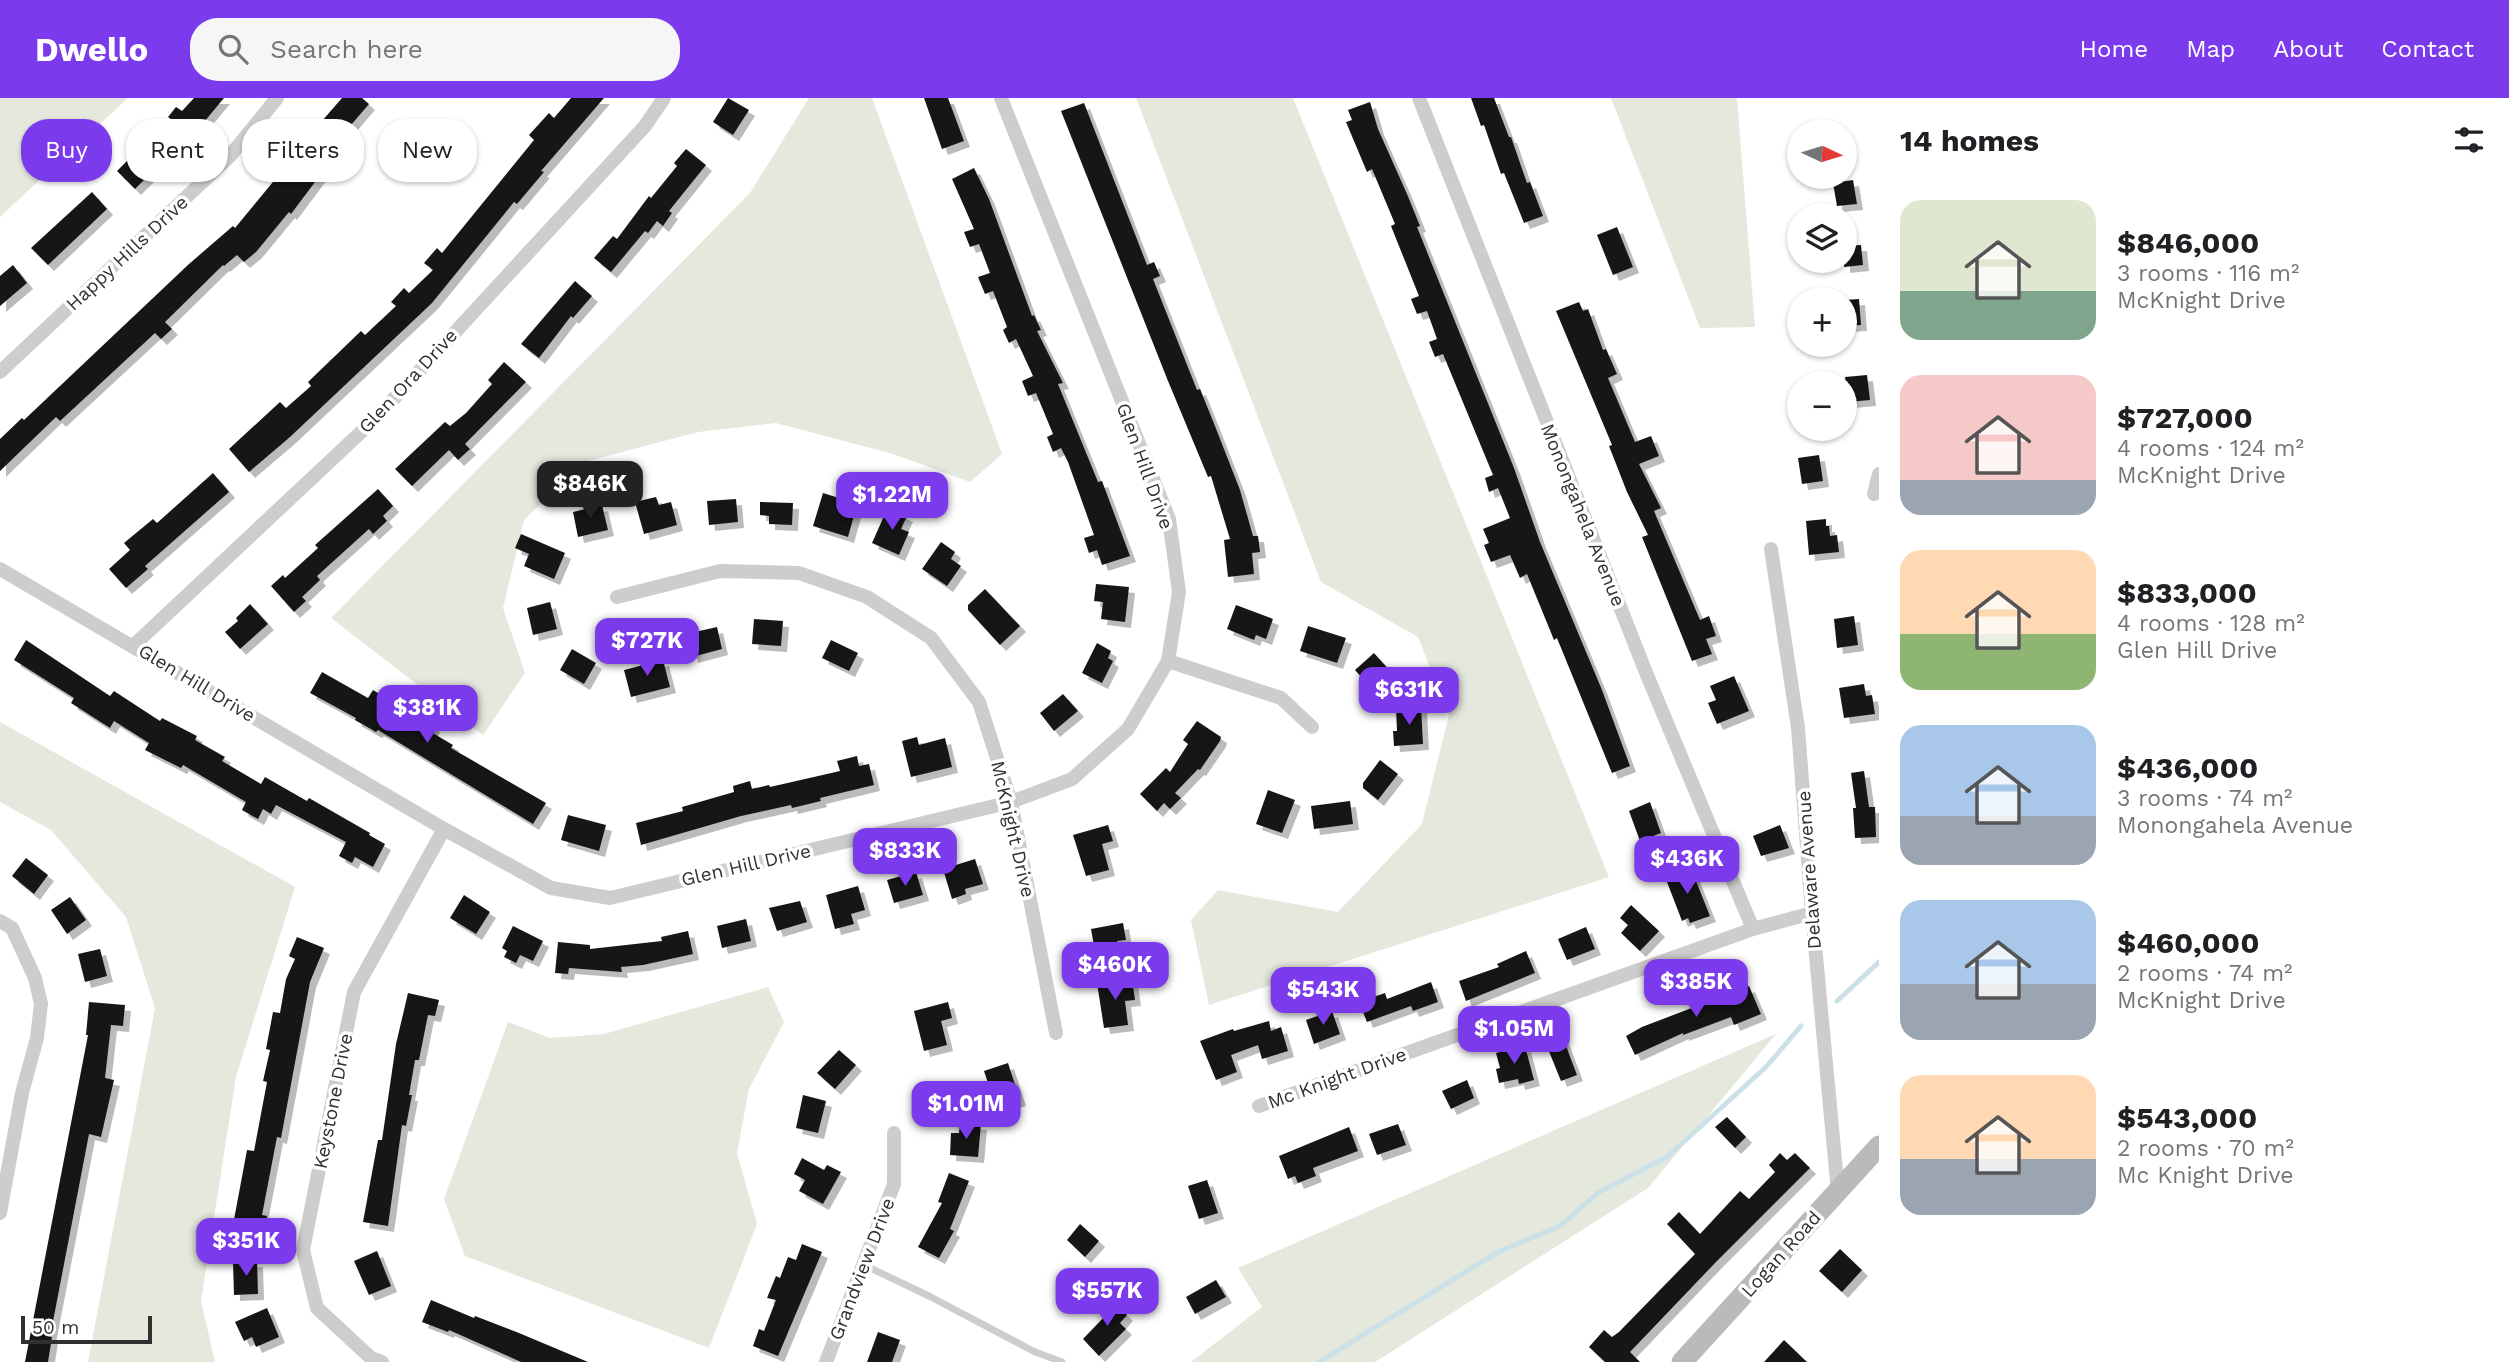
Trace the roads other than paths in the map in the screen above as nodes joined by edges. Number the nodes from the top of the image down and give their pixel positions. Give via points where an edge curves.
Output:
1 (277, 98) edge
2 (664, 98) edge
3 (1000, 98) edge
4 (1419, 98) edge
5 (0, 372) edge
6 (1879, 474) edge
7 (1874, 494) dead end
8 (1771, 549) dead end
9 (0, 569) edge
10 (617, 597) dead end
11 (134, 646) junction
12 (1168, 661) junction
13 (1312, 727) dead end
14 (1011, 802) junction
15 (444, 829) junction
16 (1812, 913) junction
17 (0, 921) edge
18 (1754, 929) junction
19 (1056, 1033) dead end
20 (1259, 1106) dead end
21 (894, 1133) dead end
22 (1879, 1146) edge
23 (1838, 1192) junction
24 (0, 1213) edge
25 (864, 1265) junction
26 (382, 1362) edge
27 (826, 1362) edge
28 (1062, 1362) edge
29 (1682, 1362) edge

1 - 5 street, Happy Hills Drive via 230,156
2 - 11 street, Glen Ora Drive via 645,126 376,418
3 - 12 street, Glen Hill Drive via 1169,519 1179,592
4 - 18 street, Monongahela Avenue via 1647,675
6 - 7 street
8 - 16 street, Delaware Avenue via 1798,728
9 - 11 street, Glen Hill Drive
10 - 14 street, McKnight Drive via 720,571 799,573 867,597 931,638 979,702
11 - 15 street, Glen Hill Drive
12 - 13 street via 1281,698
12 - 14 street, Glen Hill Drive via 1128,729 1072,779
14 - 15 street, Glen Hill Drive via 610,898 551,888
14 - 19 street, McKnight Drive
15 - 26 street, Keystone Drive via 354,992 303,1250 317,1308 371,1358
16 - 18 street, Mc Knight Drive
16 - 23 street, Delaware Avenue
17 - 24 street via 12,928 35,978 41,1004
18 - 20 street, Mc Knight Drive
21 - 25 street, Grandview Drive via 894,1184
22 - 23 street, Logan Road
23 - 29 street, Logan Road
25 - 27 street, Grandview Drive
25 - 28 lane

